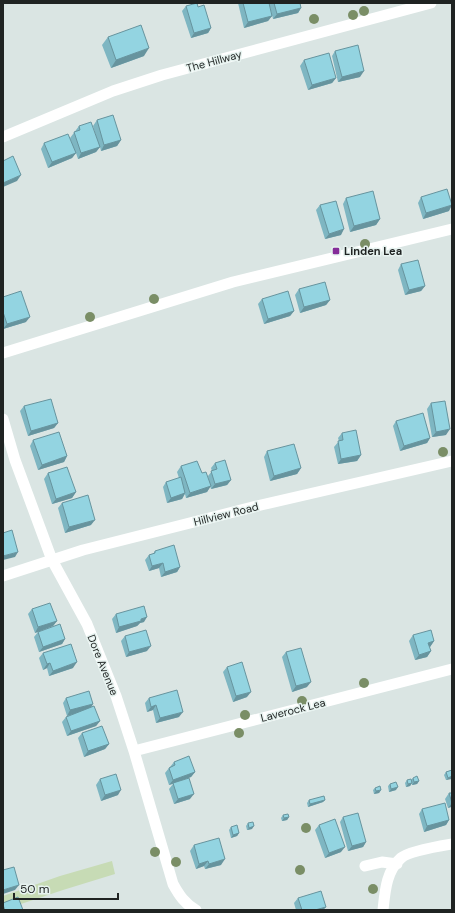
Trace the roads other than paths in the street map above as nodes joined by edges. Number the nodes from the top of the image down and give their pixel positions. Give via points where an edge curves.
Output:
1 (431, 3) edge
2 (3, 137) edge
3 (452, 229) edge
4 (3, 353) edge
5 (3, 419) edge
6 (452, 461) edge
7 (52, 560) junction
8 (3, 576) edge
9 (452, 669) edge
10 (134, 751) junction
11 (452, 844) edge
12 (397, 864) junction
13 (365, 866) dead end
14 (196, 910) edge
15 (383, 910) edge

1 - 2 street, The Hillway via 162,75 113,91
3 - 4 street via 233,282
5 - 7 street, Dore Avenue via 15,460
6 - 7 street, Hillview Road via 261,505
7 - 8 street, Hillview Road
7 - 10 street, Dore Avenue via 87,624 116,696
9 - 10 street, Laverock Lea
10 - 14 street, Dore Avenue via 173,884 180,897
11 - 12 street via 412,853
12 - 13 street via 382,862
12 - 15 street via 389,875

